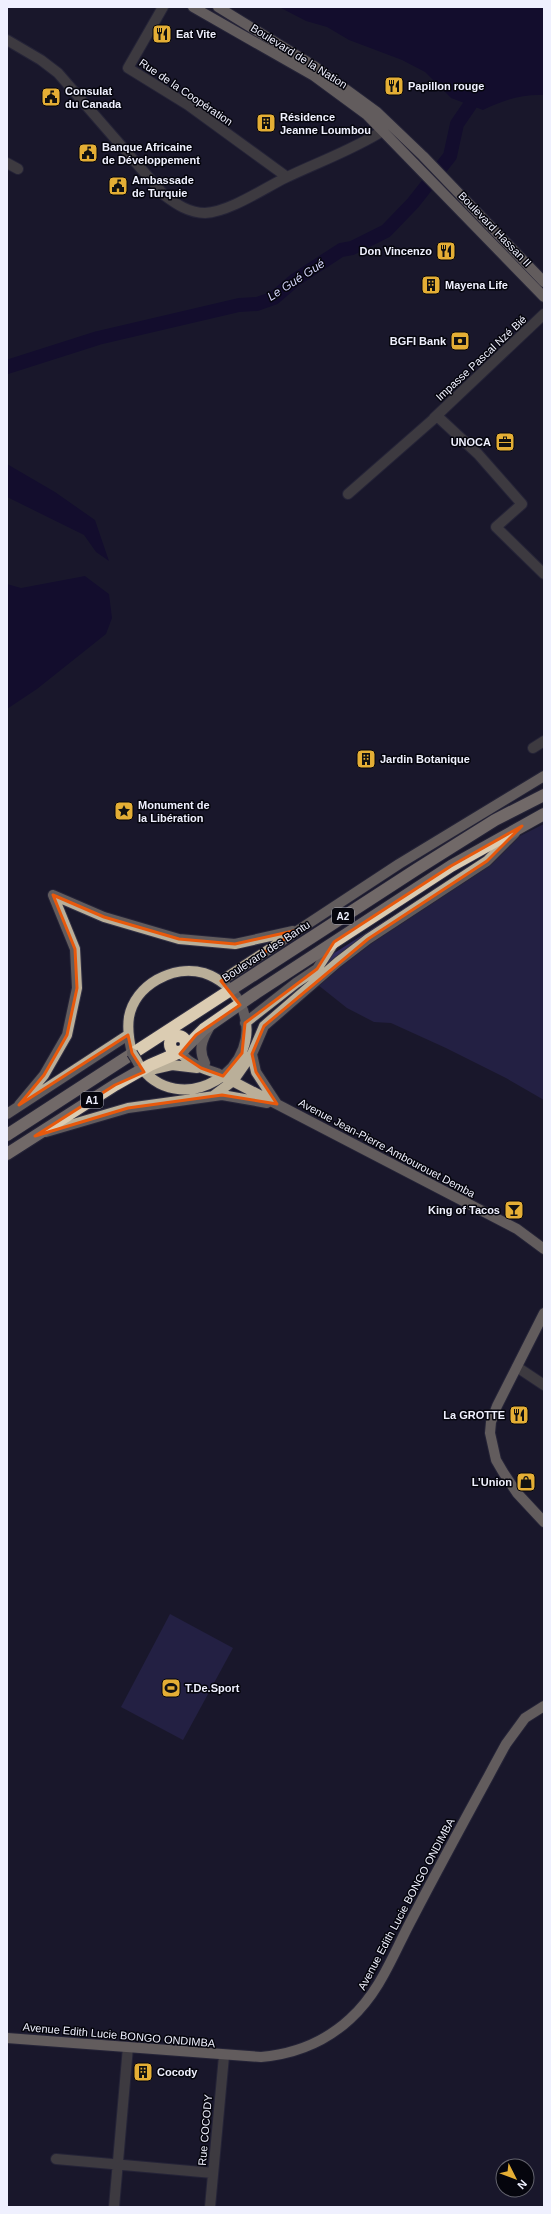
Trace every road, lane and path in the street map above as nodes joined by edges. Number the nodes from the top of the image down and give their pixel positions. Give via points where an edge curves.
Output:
1 (163, 7) edge
2 (193, 7) edge
3 (218, 7) edge
4 (7, 40) edge
5 (384, 130) junction
6 (7, 163) edge
7 (420, 168) joint
8 (18, 169) dead end
9 (287, 177) junction
10 (449, 183) joint
11 (544, 282) edge
12 (544, 297) edge
13 (544, 314) edge
14 (436, 417) junction
15 (348, 494) dead end
16 (544, 574) edge
17 (544, 741) edge
18 (533, 748) dead end
19 (544, 776) edge
20 (544, 795) edge
21 (544, 814) edge
22 (522, 826) junction
23 (298, 930) junction
24 (334, 942) junction
25 (221, 981) junction
26 (232, 991) junction
27 (240, 1004) junction
28 (213, 1023) junction
29 (245, 1023) junction
30 (128, 1035) junction
31 (174, 1037) junction
32 (146, 1044) joint
33 (183, 1049) junction
34 (252, 1054) junction
35 (137, 1061) junction
36 (203, 1065) junction
37 (220, 1075) junction
38 (233, 1082) junction
39 (115, 1085) junction
40 (211, 1097) junction
41 (276, 1104) junction
42 (19, 1105) junction
43 (7, 1114) edge
44 (27, 1121) junction
45 (7, 1134) edge
46 (35, 1136) junction
47 (7, 1154) edge
48 (544, 1249) edge
49 (544, 1313) edge
50 (517, 1367) junction
51 (544, 1385) edge
52 (544, 1522) edge
53 (544, 1706) edge
54 (7, 2038) edge
55 (128, 2047) junction
56 (224, 2056) junction
57 (56, 2159) dead end
58 (118, 2164) junction
59 (213, 2173) junction
60 (114, 2207) edge
61 (210, 2207) edge

1 - 9 street, Rue de la Coopération via 128,68 188,105
2 - 5 main road, Boulevard de la Nation via 314,76
3 - 10 main road, Boulevard de la Nation via 351,92 377,112
4 - 9 street via 58,73 154,185 186,210 205,213 215,211
5 - 7 main road, Boulevard de la Nation
5 - 9 street via 345,152
6 - 8 street
7 - 12 main road, Boulevard Hassan II
10 - 11 main road, Boulevard Hassan II
13 - 14 street, Impasse Pascal Nzé Bié
14 - 15 street, Impasse Pascal Nzé Bié
14 - 16 street via 478,454 522,504 496,527
17 - 18 street
19 - 23 main road via 399,864
20 - 26 highway, Boulevard des Bantu / A2 via 471,835
21 - 22 highway, Boulevard des Bantu / A2
22 - 24 highway, Boulevard des Bantu / A2 via 451,866
22 - 34 main road via 487,861 368,939 338,962 264,1026
23 - 25 main road
23 - 42 main road via 235,944 180,939 104,917 53,895 75,950 77,988 67,1035 44,1075
24 - 27 highway, Boulevard des Bantu / A2
24 - 29 main road via 317,969
25 - 26 main road
25 - 30 main road via 203,973 185,971 166,975 150,984 137,999 130,1016
26 - 27 main road
26 - 31 highway via 183,1027
26 - 32 highway, Boulevard des Bantu / A2
27 - 28 highway, Boulevard des Bantu / A2
27 - 29 main road
28 - 33 highway, Boulevard des Bantu / A2 via 196,1035
28 - 36 main road via 201,1043
29 - 37 main road via 242,1053 231,1070
30 - 35 main road
30 - 42 main road
31 - 33 highway via 184,1038
31 - 44 highway via 141,1053 45,1113
32 - 35 highway, Boulevard des Bantu / A1
33 - 35 highway, Boulevard des Bantu / A1
33 - 36 main road, Avenue Jean-Pierre Ambourouet Demba
34 - 38 main road
34 - 41 main road via 256,1072
35 - 37 main road via 157,1082 175,1088 195,1089 214,1083
35 - 39 highway, Boulevard des Bantu / A1
35 - 44 highway, Boulevard des Bantu / A1
36 - 37 main road, Avenue Jean-Pierre Ambourouet Demba
36 - 39 main road via 166,1065
37 - 38 main road, Avenue Jean-Pierre Ambourouet Demba
38 - 40 main road
38 - 41 main road, Avenue Jean-Pierre Ambourouet Demba
39 - 46 highway, Boulevard des Bantu / A1
40 - 41 main road via 222,1095
40 - 46 main road via 128,1108
41 - 48 main road, Avenue Jean-Pierre Ambourouet Demba via 517,1229
42 - 43 main road
44 - 45 highway, Boulevard des Bantu / A1
46 - 47 highway, Boulevard des Bantu / A1
49 - 50 main road
50 - 51 street
50 - 52 main road via 491,1422 492,1447 496,1460 510,1482
53 - 56 main road, Avenue Edith Lucie BONGO ONDIMBA via 525,1718 506,1744 377,1987 351,2018 333,2034 292,2053 261,2057
54 - 55 main road, Avenue Edith Lucie BONGO ONDIMBA
55 - 56 main road, Avenue Edith Lucie BONGO ONDIMBA
55 - 58 street
56 - 59 street, Rue COCODY
57 - 58 street
58 - 59 street
58 - 60 street
59 - 61 street, Rue COCODY

